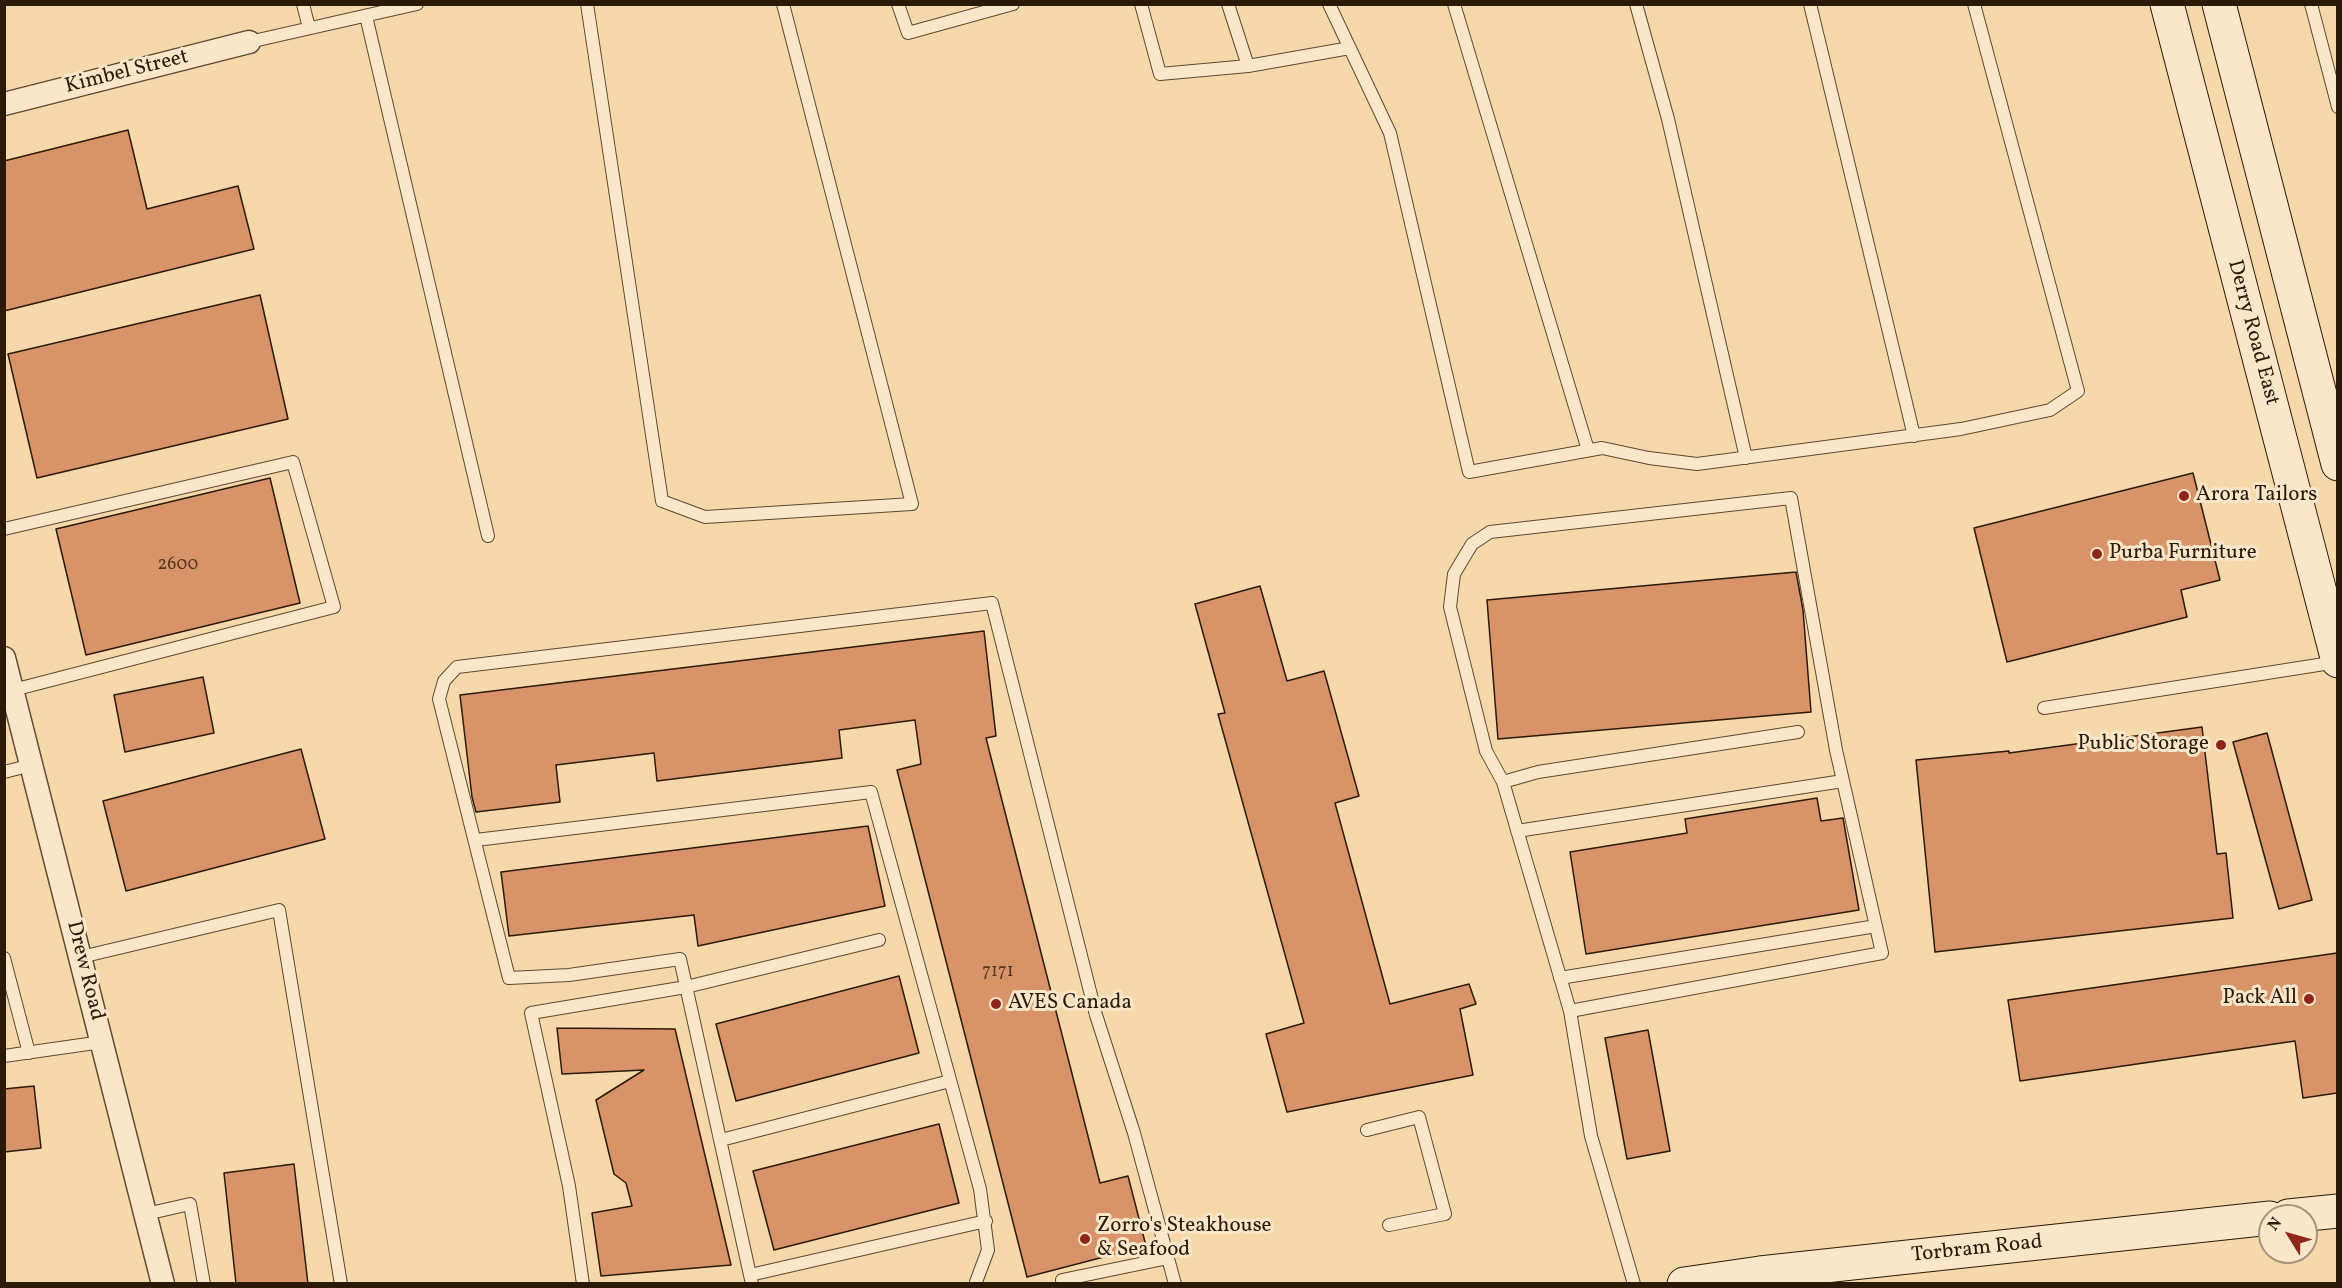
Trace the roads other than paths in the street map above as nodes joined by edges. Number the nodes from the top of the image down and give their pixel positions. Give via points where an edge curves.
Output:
1 (303, 4) edge
2 (587, 4) edge
3 (783, 4) edge
4 (898, 4) edge
5 (1014, 4) edge
6 (1141, 4) edge
7 (1228, 4) edge
8 (1329, 4) edge
9 (1454, 4) edge
10 (1636, 4) edge
11 (1810, 4) edge
12 (1974, 4) edge
13 (2167, 4) edge
14 (2218, 4) edge
15 (2311, 4) edge
16 (413, 5) edge
17 (366, 16) junction
18 (309, 28) junction
19 (249, 42) joint
20 (1350, 48) junction
21 (1248, 66) junction
22 (4, 104) edge
23 (2337, 108) edge
24 (2304, 341) junction
25 (2337, 413) edge
26 (1914, 436) junction
27 (1588, 450) junction
28 (1746, 458) junction
29 (2337, 464) edge
30 (4, 529) edge
31 (488, 536) dead end
32 (4, 658) edge
33 (2337, 662) edge
34 (13, 690) junction
35 (2044, 708) dead end
36 (1798, 732) dead end
37 (32, 765) junction
38 (4, 772) edge
39 (1843, 781) junction
40 (1503, 782) junction
41 (1517, 831) junction
42 (476, 840) junction
43 (1876, 926) junction
44 (879, 940) dead end
45 (81, 957) junction
46 (4, 958) edge
47 (1560, 978) junction
48 (687, 987) junction
49 (1570, 1011) junction
50 (102, 1042) junction
51 (29, 1053) junction
52 (4, 1056) edge
53 (950, 1081) junction
54 (1366, 1130) dead end
55 (721, 1140) junction
56 (2337, 1211) edge
57 (2318, 1213) edge
58 (146, 1214) junction
59 (2258, 1219) edge
60 (986, 1221) junction
61 (1389, 1225) dead end
62 (1168, 1258) junction
63 (1760, 1278) edge
64 (751, 1279) edge
65 (1062, 1280) dead end
66 (1082, 1280) edge
67 (974, 1283) edge
68 (164, 1284) edge
69 (204, 1284) edge
70 (341, 1284) edge
71 (583, 1284) edge
72 (1175, 1284) edge
73 (1634, 1284) edge
74 (1684, 1284) edge

1 - 18 lane
2 - 3 lane via 662,501 705,517 912,504
4 - 5 lane via 908,33
6 - 21 lane via 1160,74
7 - 21 lane
8 - 20 lane
9 - 27 lane
10 - 28 lane via 1668,119
11 - 26 lane
12 - 26 lane via 2078,391 2050,410
13 - 33 main road, Derry Road East
14 - 24 main road
15 - 23 lane
16 - 17 lane
17 - 18 lane
17 - 31 lane
18 - 19 lane
19 - 22 street, Kimbel Street
20 - 21 lane
20 - 27 lane via 1390,133 1469,472
24 - 25 street
24 - 29 main road
26 - 28 lane
27 - 28 lane via 1602,448 1697,464
30 - 34 lane via 293,462 334,607
32 - 34 street, Drew Road
33 - 35 lane
34 - 37 street, Drew Road
36 - 40 lane via 1538,772
37 - 38 lane
37 - 45 street, Drew Road
39 - 40 lane via 1791,498 1490,531 1472,544 1454,574 1450,607 1486,751
39 - 41 lane
39 - 43 lane
40 - 41 lane
41 - 47 lane
42 - 48 lane via 509,978 569,975 680,959
42 - 53 lane via 871,792
42 - 62 lane via 439,699 444,681 458,667 992,603 1096,1015
43 - 47 lane
43 - 49 lane via 1882,953
44 - 48 lane
45 - 50 street, Drew Road
45 - 70 lane via 279,910
46 - 51 lane
47 - 49 lane
48 - 55 lane
48 - 71 lane via 531,1013 569,1186
49 - 73 lane via 1591,1136
50 - 51 lane
50 - 58 street, Drew Road
51 - 52 lane
53 - 55 lane
53 - 60 lane
54 - 61 lane via 1419,1117 1445,1214
55 - 64 lane
56 - 57 main road
58 - 68 street, Drew Road
58 - 69 lane via 190,1204
59 - 63 main road, Torbram Road
60 - 64 lane
60 - 67 lane via 988,1250
62 - 66 lane
62 - 72 lane
63 - 74 main road, Torbram Road
65 - 66 lane

